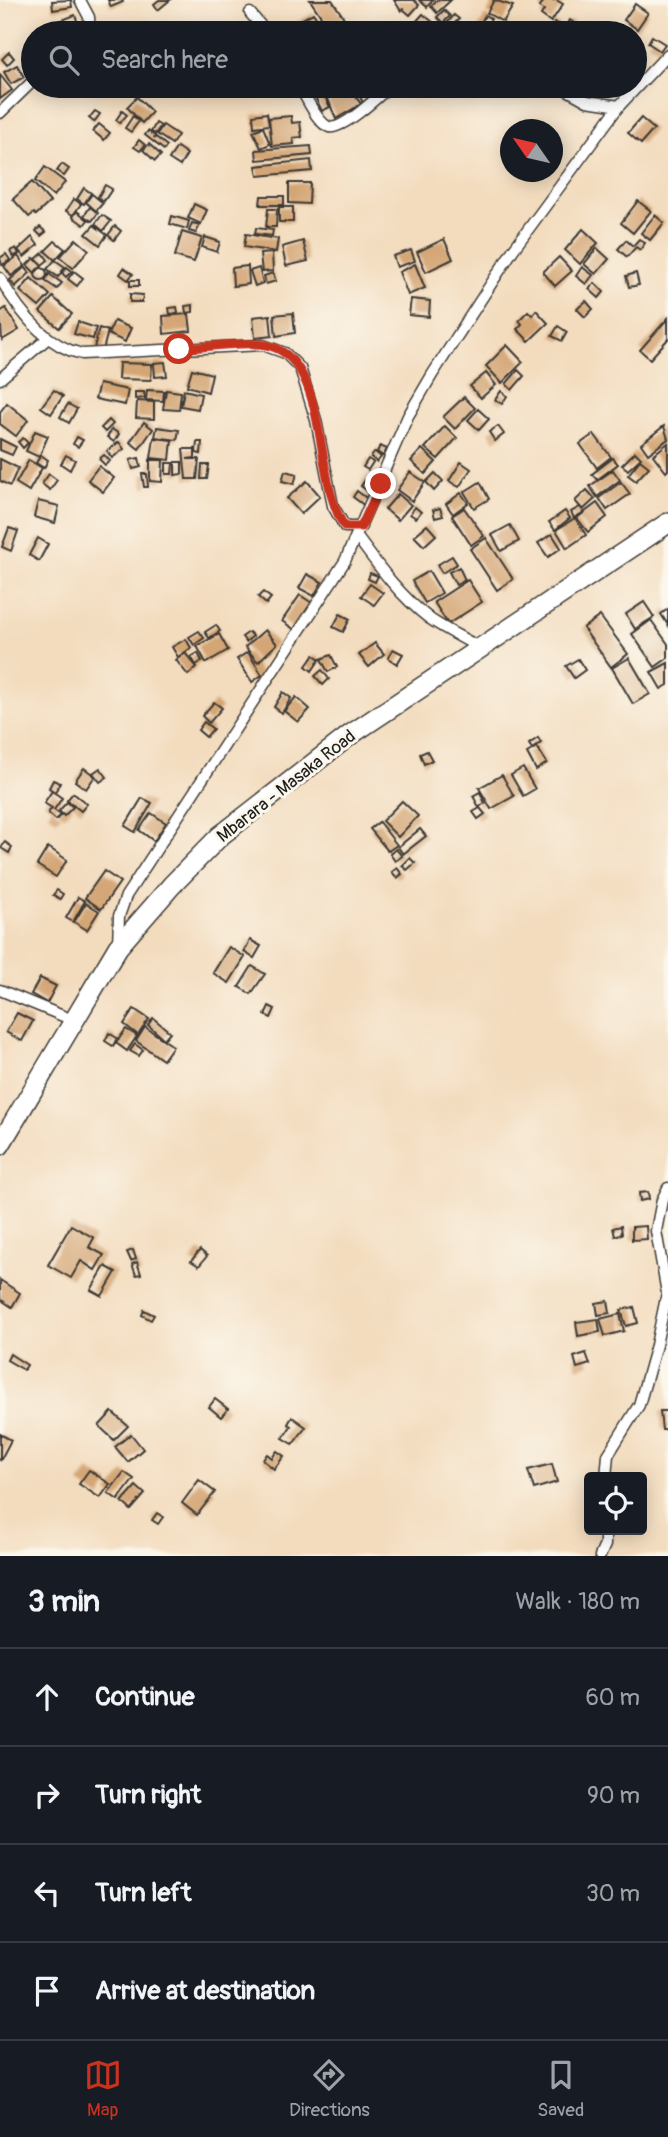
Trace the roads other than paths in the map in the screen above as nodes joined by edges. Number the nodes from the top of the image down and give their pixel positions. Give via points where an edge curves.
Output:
1 (80, 0) edge
2 (250, 13) dead end
3 (89, 21) edge
4 (257, 21) edge
5 (668, 54) edge
6 (647, 76) edge
7 (21, 93) edge
8 (307, 98) edge
9 (376, 98) edge
10 (580, 98) edge
11 (627, 98) edge
12 (619, 106) junction
13 (0, 113) edge
14 (0, 278) edge
15 (48, 338) junction
16 (0, 379) edge
17 (668, 523) edge
18 (359, 532) junction
19 (482, 649) junction
20 (118, 947) junction
21 (0, 990) edge
22 (75, 1021) junction
23 (0, 1145) edge
24 (668, 1188) edge
25 (606, 1472) edge
26 (605, 1535) edge
27 (600, 1556) edge

1 - 3 street
2 - 4 street
5 - 6 street
7 - 13 street
8 - 9 street via 321,120 334,127
10 - 12 street
11 - 12 street
12 - 18 street via 513,250 425,386
14 - 15 street
15 - 16 street
15 - 18 street via 67,351 82,354 263,345 278,349 300,368 337,516 345,527
17 - 19 highway, Mbarara - Masaka Road
18 - 19 street via 391,584 431,619
18 - 20 street via 325,596 132,886 119,916
19 - 20 highway, Mbarara - Masaka Road via 350,734 240,817 179,876
20 - 22 highway, Mbarara - Masaka Road
21 - 22 street
22 - 23 highway, Mbarara - Masaka Road
24 - 25 street via 656,1231 667,1293 654,1354 639,1405 608,1455
26 - 27 street

